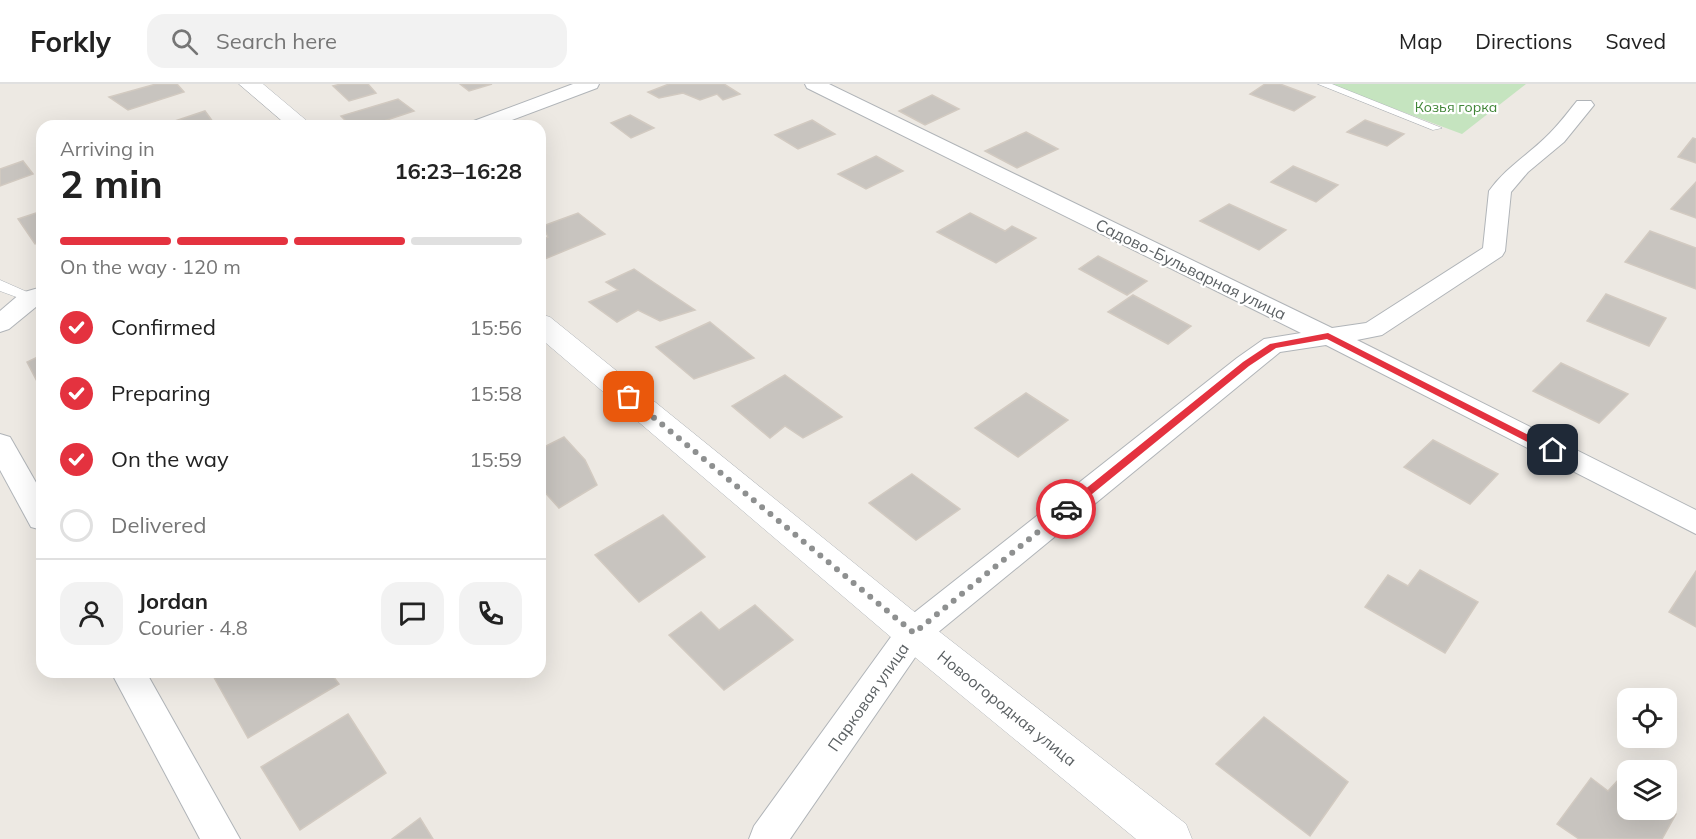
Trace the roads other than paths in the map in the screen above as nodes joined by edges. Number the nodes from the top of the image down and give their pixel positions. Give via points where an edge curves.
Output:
1 (250, 84) edge
2 (590, 84) edge
3 (814, 84) edge
4 (1323, 84) edge
5 (1584, 105) dead end
6 (295, 120) edge
7 (494, 120) edge
8 (1437, 128) dead end
9 (0, 284) edge
10 (36, 296) edge
11 (0, 324) edge
12 (546, 328) edge
13 (1328, 336) junction
14 (0, 444) edge
15 (36, 508) edge
16 (1696, 523) edge
17 (914, 633) junction
18 (131, 678) edge
19 (221, 839) edge
20 (768, 839) edge
21 (1170, 839) edge

1 - 6 street
2 - 7 street
3 - 13 street, Садово-Бульварная улица
4 - 8 lane
5 - 13 street, Парковая улица via 1557,138 1500,191 1494,250 1373,330
9 - 10 lane
10 - 11 street
12 - 17 street, Новоогородная улица
13 - 16 street, Садово-Бульварная улица
13 - 17 street, Парковая улица via 1273,345 1246,364
14 - 15 street
17 - 20 street, Парковая улица
17 - 21 street, Новоогородная улица
18 - 19 street

